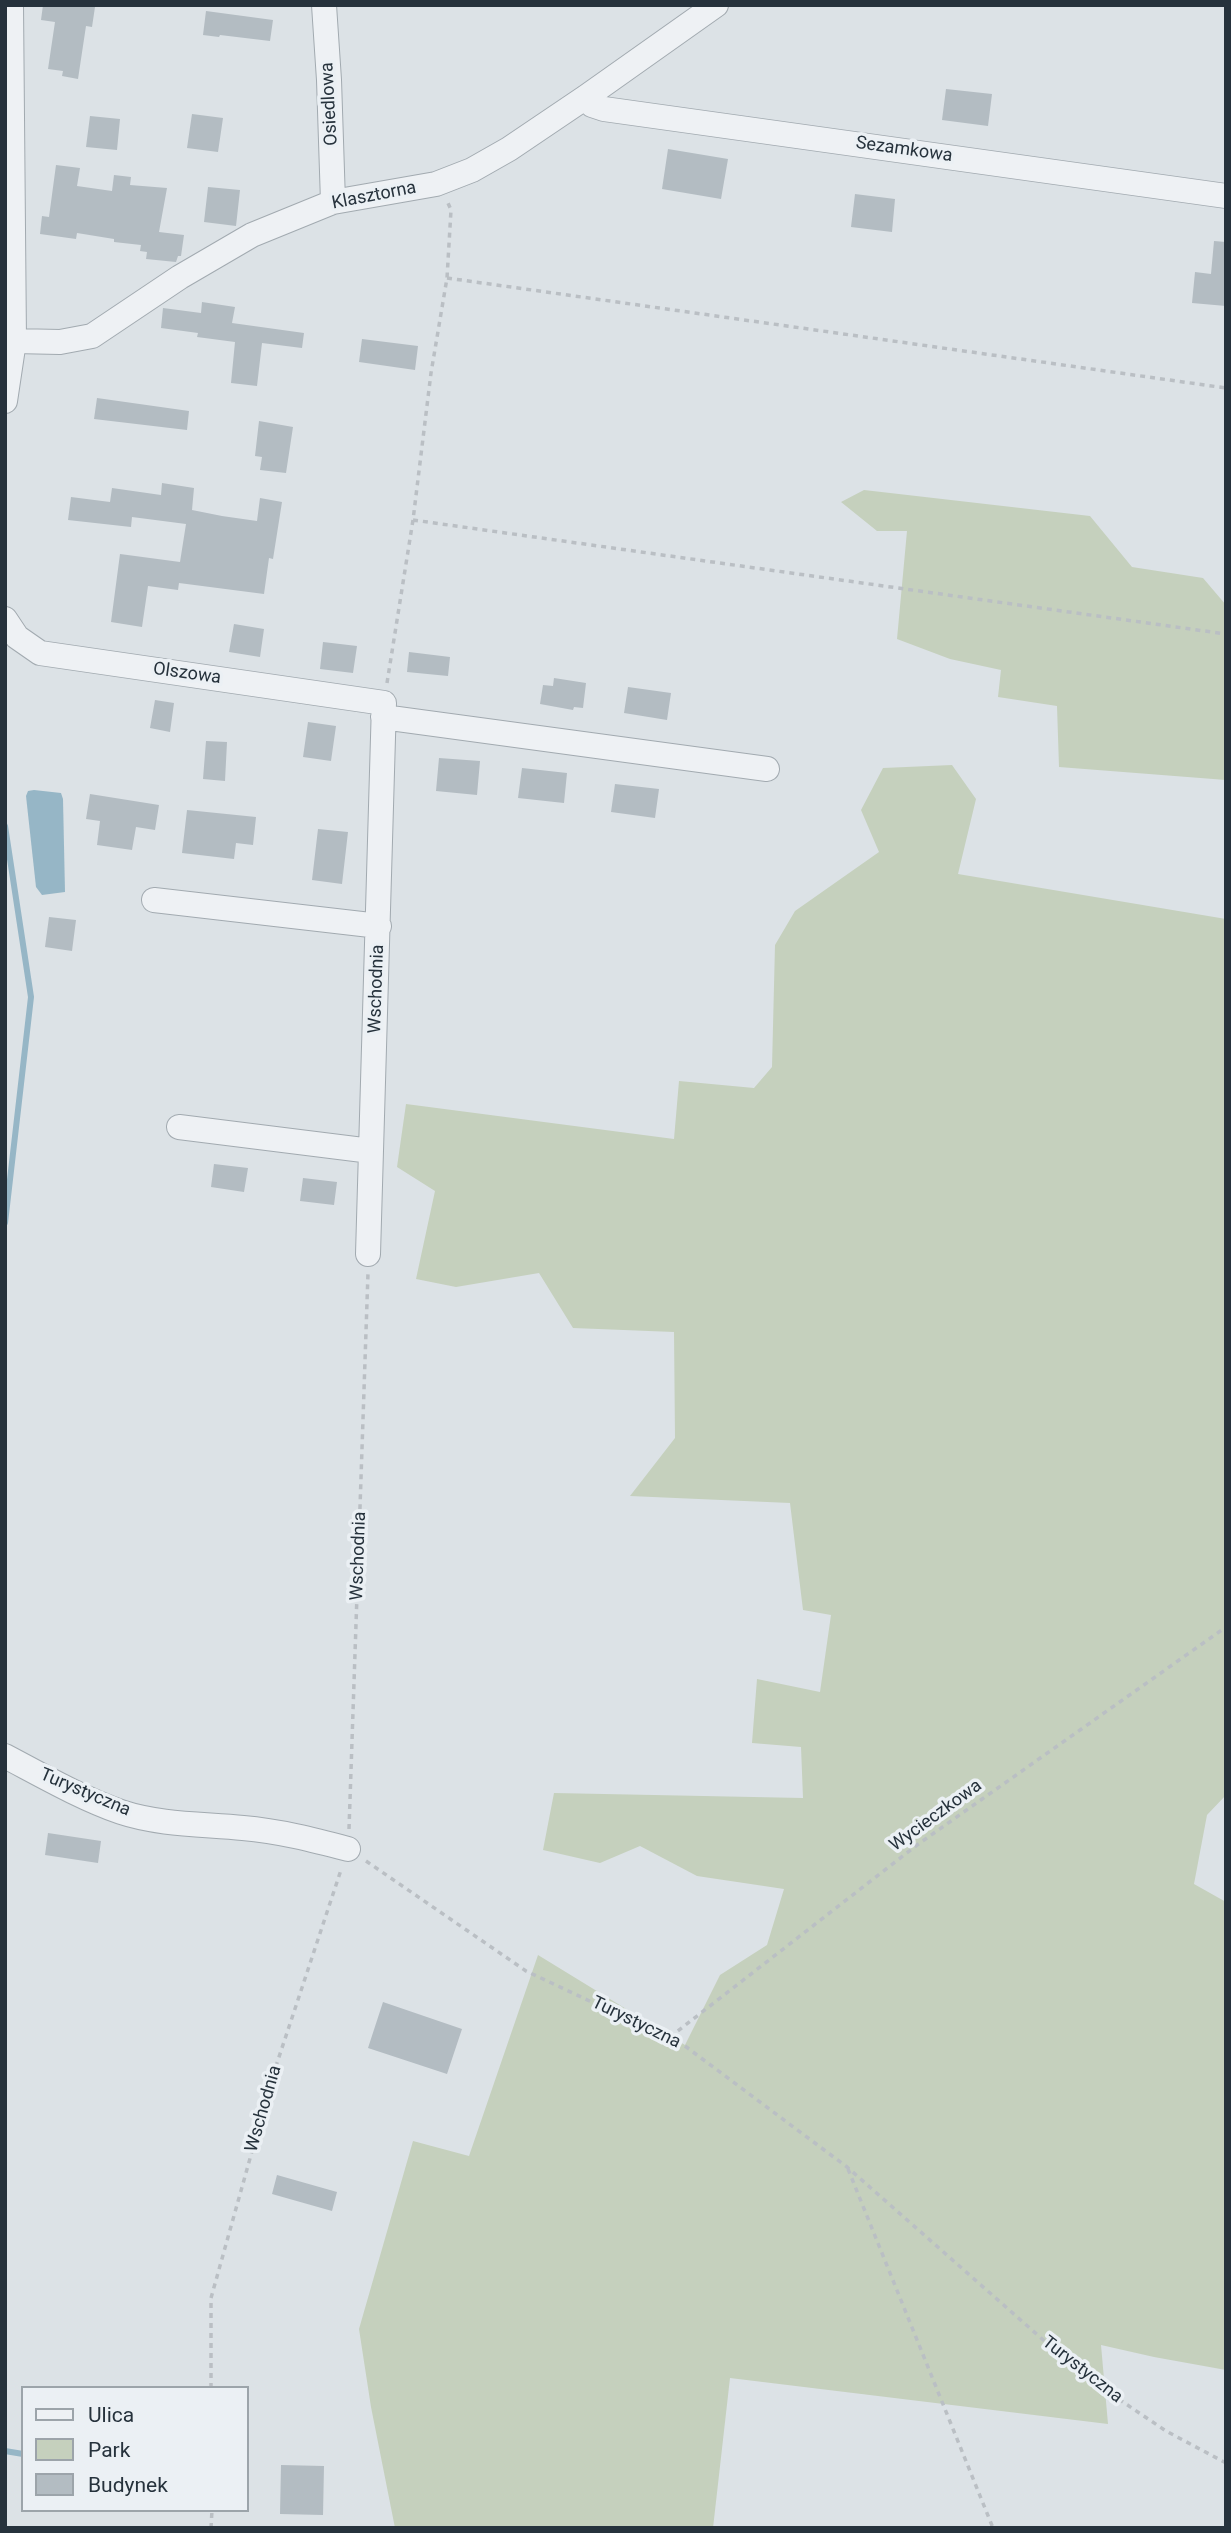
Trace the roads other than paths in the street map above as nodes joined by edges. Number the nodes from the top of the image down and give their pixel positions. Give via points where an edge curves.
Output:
1 (11, 5) edge
2 (324, 5) edge
3 (716, 5) edge
4 (586, 97) junction
5 (1226, 195) edge
6 (334, 202) junction
7 (14, 341) junction
8 (5, 401) edge
9 (5, 619) edge
10 (384, 710) junction
11 (767, 769) dead end
12 (154, 900) dead end
13 (379, 926) junction
14 (179, 1126) dead end
15 (372, 1151) junction
16 (368, 1254) road end
17 (5, 1756) edge
18 (348, 1849) road end

1 - 7 street
2 - 6 street, Osiedlowa
3 - 4 street, Klasztorna
4 - 5 street, Sezamkowa via 592,105 604,108
4 - 6 street, Klasztorna via 472,170 436,184
6 - 7 street, Klasztorna via 252,235 92,335 60,342
7 - 8 street
9 - 10 street, Olszowa via 17,637 40,653
10 - 11 street, Olszowa
10 - 13 street, Wschodnia
12 - 13 street
13 - 15 street, Wschodnia
14 - 15 street
15 - 16 street, Wschodnia
17 - 18 street, Turystyczna via 123,1812 294,1835

